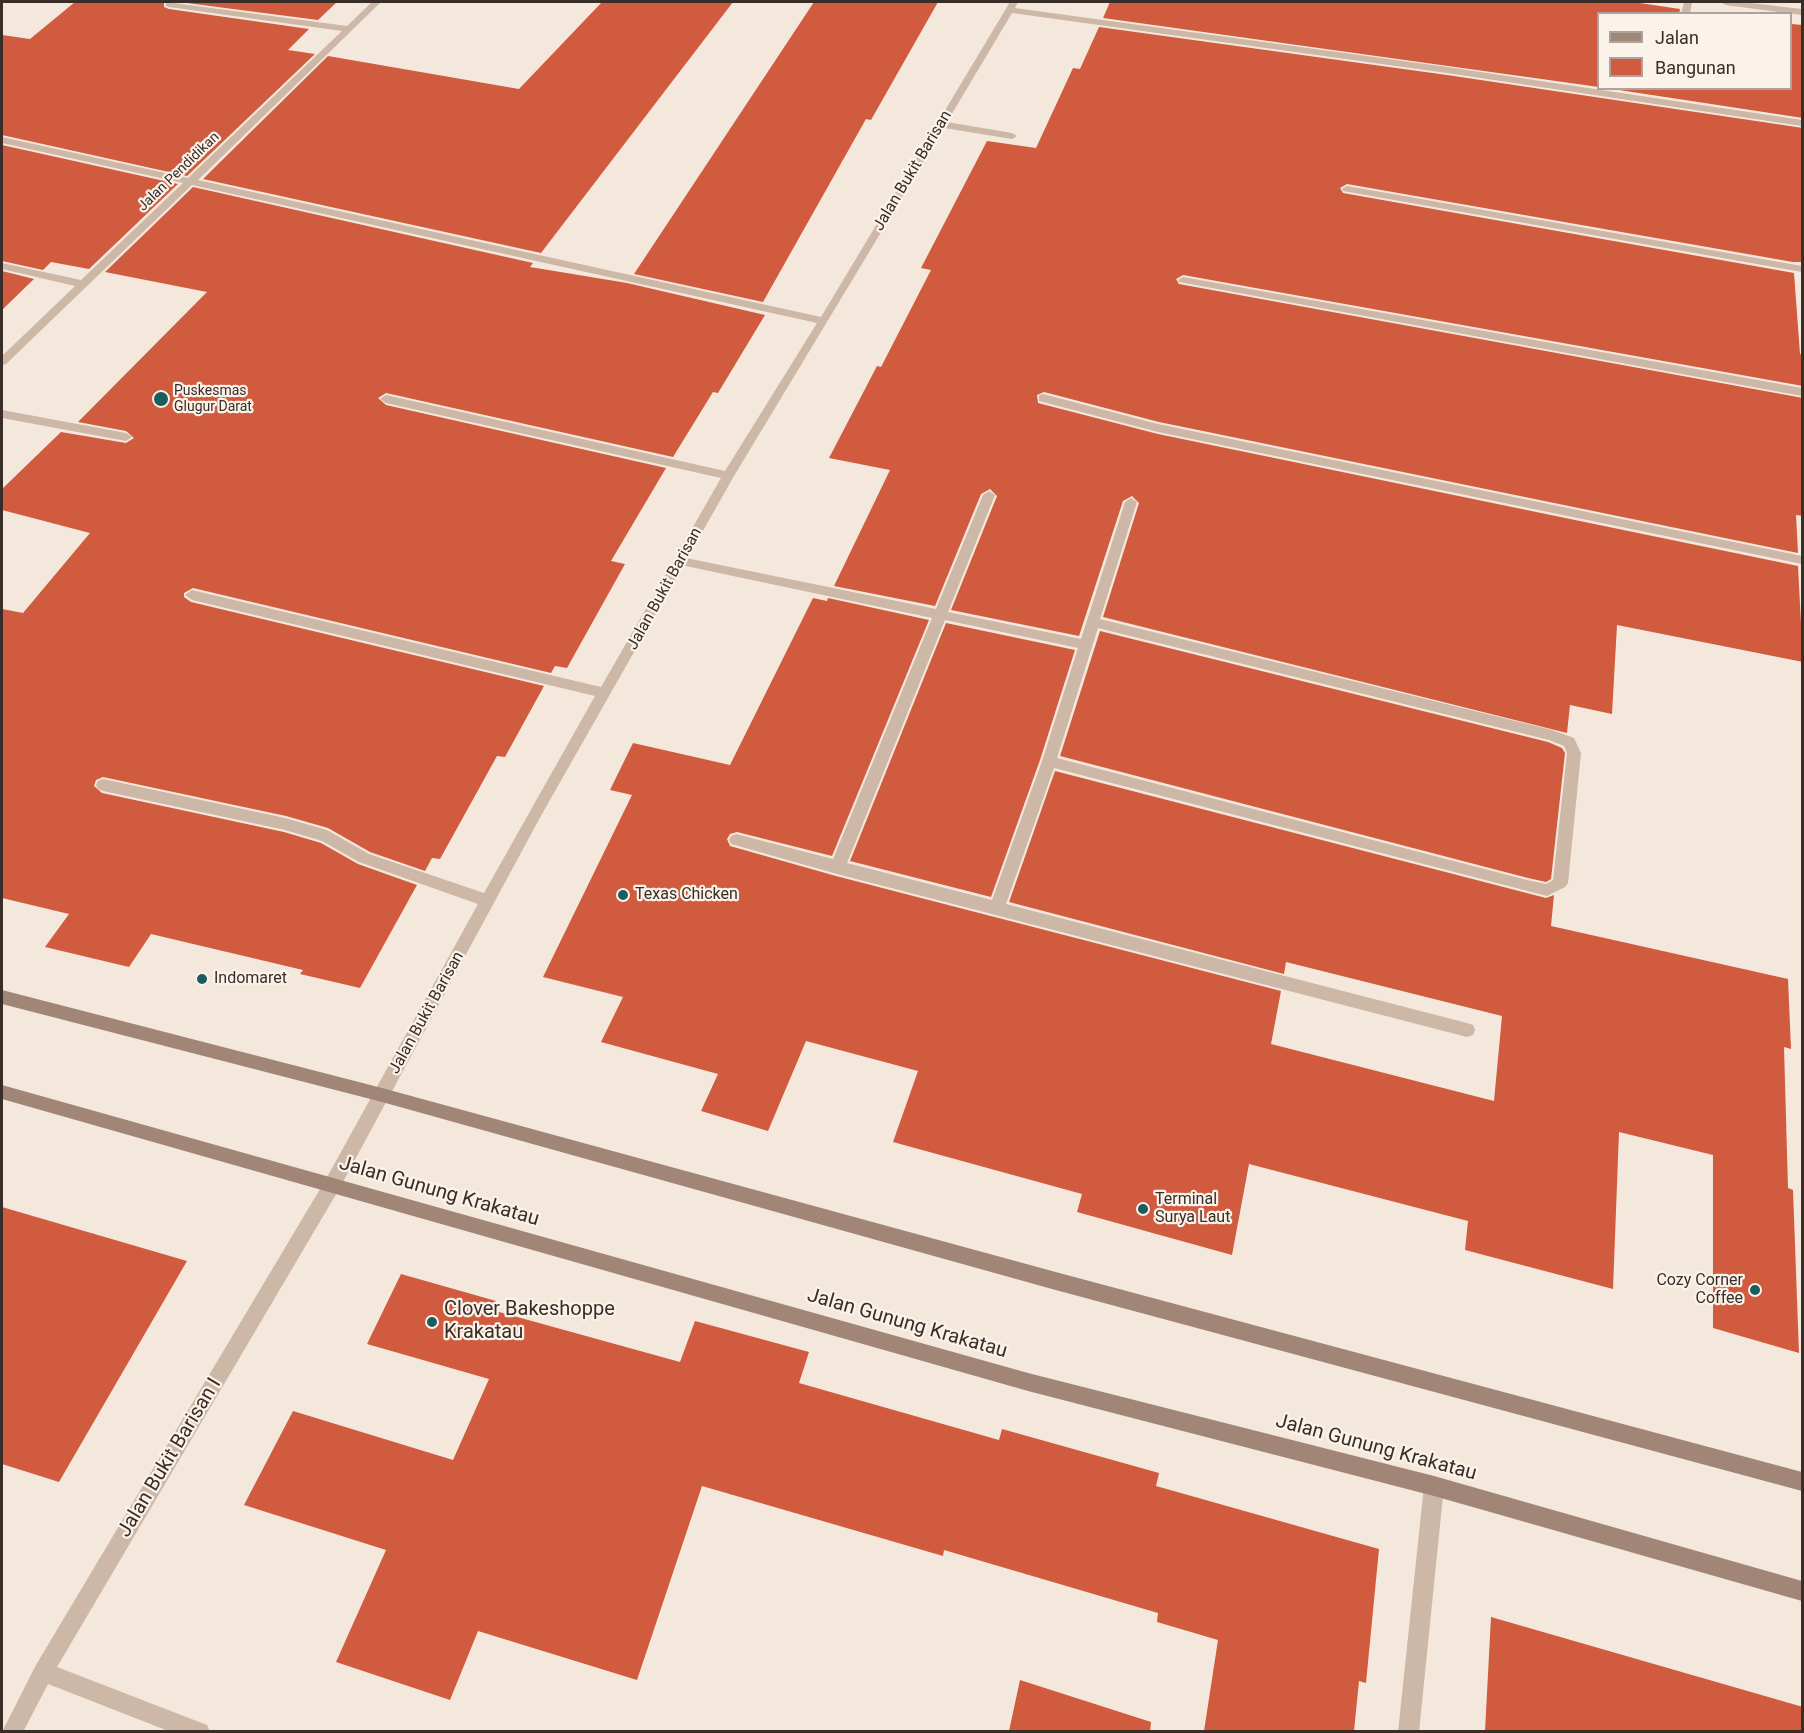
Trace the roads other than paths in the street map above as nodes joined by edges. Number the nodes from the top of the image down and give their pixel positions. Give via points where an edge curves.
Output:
1 (377, 2) edge
2 (1725, 2) edge
3 (169, 4) dead end
4 (1012, 6) edge
5 (1803, 12) edge
6 (348, 29) junction
7 (1803, 123) edge
8 (940, 124) junction
9 (1012, 136) dead end
10 (2, 140) edge
11 (189, 180) junction
12 (1347, 189) dead end
13 (2, 266) edge
14 (1803, 268) edge
15 (1183, 280) dead end
16 (83, 284) junction
17 (824, 321) junction
18 (2, 362) edge
19 (1803, 392) edge
20 (1043, 398) dead end
21 (386, 399) dead end
22 (2, 414) edge
23 (126, 437) dead end
24 (728, 476) junction
25 (989, 495) dead end
26 (1131, 502) dead end
27 (1803, 560) edge
28 (681, 561) junction
29 (192, 595) dead end
30 (941, 614) junction
31 (1092, 622) junction
32 (1084, 645) junction
33 (606, 693) junction
34 (1049, 761) junction
35 (103, 785) dead end
36 (736, 840) dead end
37 (837, 868) junction
38 (488, 901) junction
39 (997, 909) junction
40 (2, 997) edge
41 (1467, 1030) dead end
42 (2, 1092) edge
43 (382, 1095) junction
44 (332, 1185) junction
45 (1803, 1482) edge
46 (1434, 1486) junction
47 (1803, 1591) edge
48 (43, 1672) junction
49 (11, 1731) edge
50 (200, 1731) edge
51 (1408, 1731) edge

1 - 6 street, Jalan Pendidikan
2 - 5 street
3 - 6 street
4 - 7 street
4 - 8 street, Jalan Bukit Barisan
6 - 11 street, Jalan Pendidikan
8 - 9 street
8 - 17 street, Jalan Bukit Barisan
10 - 11 street
11 - 16 street, Jalan Pendidikan
11 - 17 street
12 - 14 street
13 - 16 street
15 - 19 street
16 - 18 street, Jalan Pendidikan
17 - 24 street, Jalan Bukit Barisan
20 - 27 street via 1158,428
21 - 24 street
22 - 23 street
24 - 28 street, Jalan Bukit Barisan
25 - 30 street
26 - 31 street
28 - 30 street
28 - 33 street, Jalan Bukit Barisan
29 - 33 street
30 - 32 street
30 - 37 street
31 - 32 street
31 - 34 street via 1569,742 1574,753 1560,883 1547,890 1527,886
32 - 34 street
33 - 38 street, Jalan Bukit Barisan
34 - 39 street
35 - 38 street via 327,836 364,858
36 - 37 street
37 - 39 street
38 - 43 street, Jalan Bukit Barisan
39 - 41 street
40 - 43 main road
42 - 44 main road, Jalan Gunung Krakatau
43 - 44 street, Jalan Bukit Barisan
43 - 45 main road
44 - 46 main road, Jalan Gunung Krakatau via 1028,1382
44 - 48 street, Jalan Bukit Barisan I
46 - 47 main road, Jalan Gunung Krakatau
46 - 51 street
48 - 49 street, Jalan Bukit Barisan I
48 - 50 street

